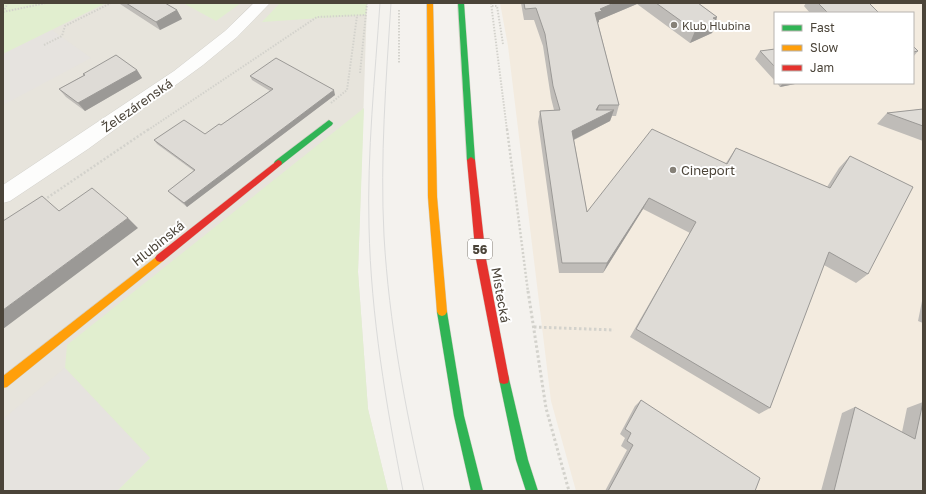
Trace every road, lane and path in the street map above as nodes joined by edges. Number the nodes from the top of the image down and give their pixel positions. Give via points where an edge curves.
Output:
1 (8, 3) edge
2 (46, 3) edge
3 (111, 3) edge
4 (262, 3) edge
5 (367, 3) edge
6 (430, 3) edge
7 (461, 3) edge
8 (492, 4) edge
9 (399, 10) dead end
10 (3, 12) edge
11 (366, 15) junction
12 (357, 16) junction
13 (503, 44) dead end
14 (44, 46) dead end
15 (398, 64) dead end
16 (360, 73) dead end
17 (329, 123) joint
18 (3, 195) edge
19 (42, 201) edge
20 (534, 327) junction
21 (614, 330) dead end
22 (3, 382) edge
23 (477, 491) edge
24 (532, 491) edge
25 (569, 491) edge

1 - 10 path
2 - 10 path
3 - 14 path via 65,26 62,36
4 - 18 street, Železárenská via 242,25 190,68 35,176
5 - 11 path
6 - 23 main road via 432,186 439,276 450,363
7 - 24 main road, Místecká / 56 via 472,176 482,259 498,355 522,460
8 - 13 path via 497,6
8 - 20 path via 500,82
9 - 15 path
11 - 12 path
11 - 16 path
12 - 17 path via 347,90 315,115
12 - 19 path via 317,17
17 - 22 main road, Hlubinská
20 - 21 path
20 - 25 path via 546,408

